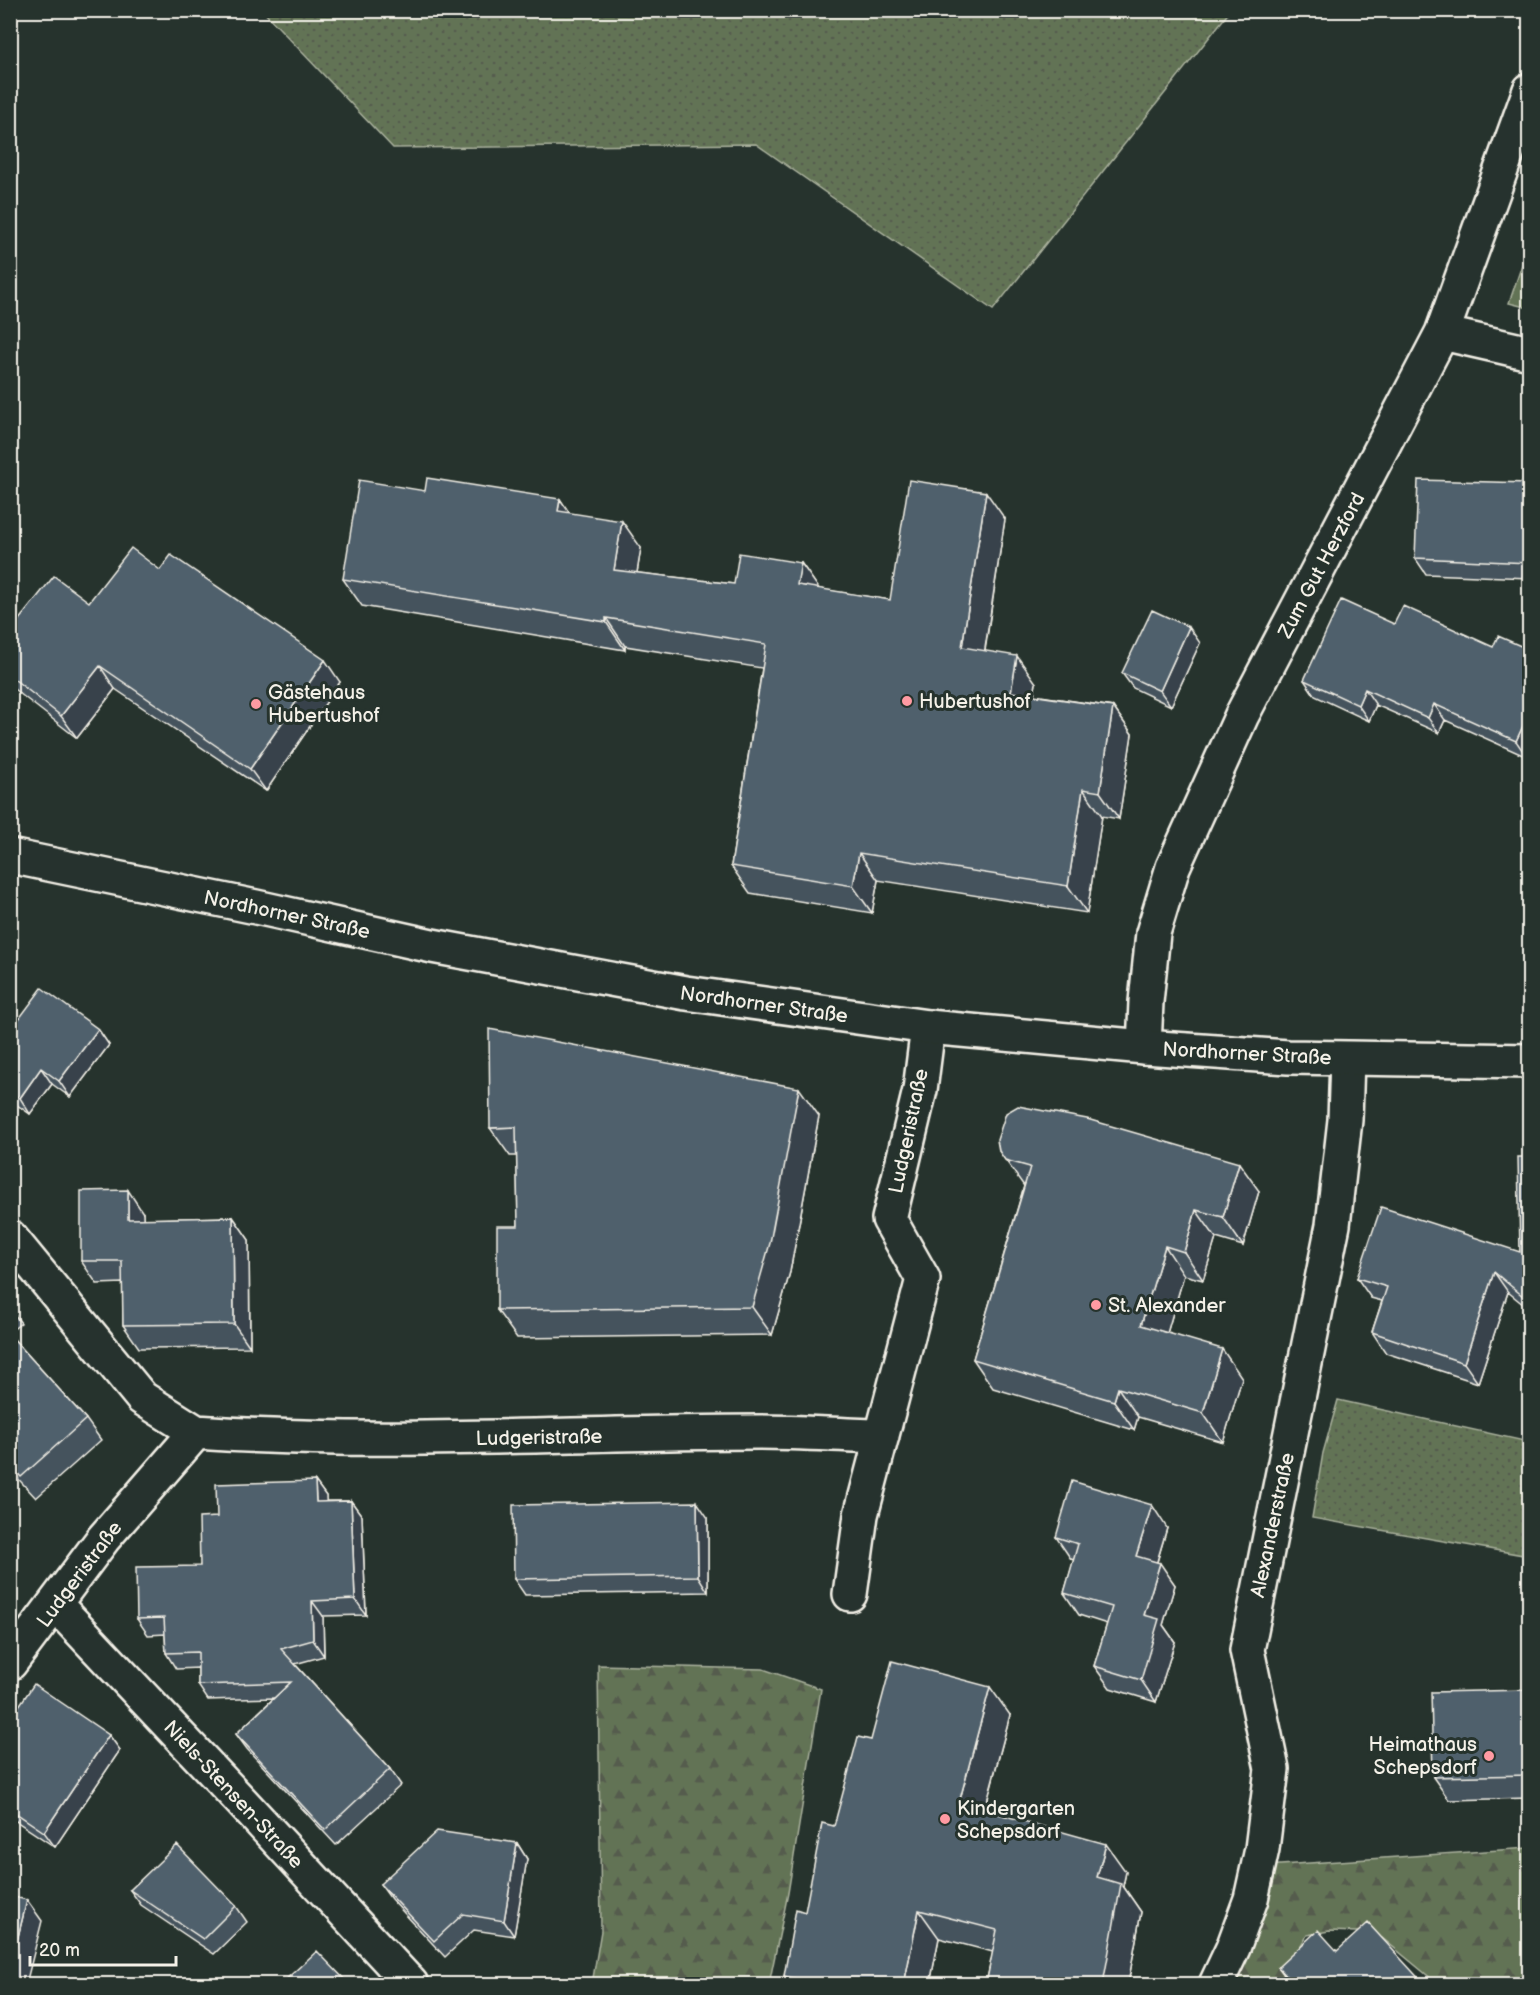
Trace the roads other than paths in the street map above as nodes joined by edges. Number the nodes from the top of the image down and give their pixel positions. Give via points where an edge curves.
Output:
1 (1530, 90) edge
2 (1442, 333) junction
3 (1530, 353) edge
4 (10, 856) edge
5 (928, 1027) junction
6 (1144, 1047) junction
7 (1347, 1059) junction
8 (1530, 1061) edge
9 (10, 1237) edge
10 (196, 1432) junction
11 (882, 1436) junction
12 (850, 1594) dead end
13 (56, 1605) junction
14 (10, 1663) edge
15 (411, 1984) edge
16 (1216, 1984) edge

1 - 2 street, Zum Gut Herzford
2 - 3 street
2 - 6 street, Zum Gut Herzford via 1242,715 1173,867 1153,933
4 - 5 street, Nordhorner Straße via 432,946 686,993
5 - 6 street, Nordhorner Straße
5 - 11 street, Ludgeristraße via 920,1090 889,1219 923,1279
6 - 7 street, Nordhorner Straße
7 - 8 street, Nordhorner Straße
7 - 16 street, Alexanderstraße via 1345,1120 1333,1226 1247,1650 1272,1769 1262,1849 1251,1899
9 - 10 street, Ludgeristraße via 142,1398
10 - 11 street, Ludgeristraße via 420,1439 761,1432
10 - 13 street, Ludgeristraße via 103,1539
11 - 12 street, Ludgeristraße via 861,1515
13 - 14 street, Ludgeristraße
13 - 15 street, Niels-Stensen-Straße

